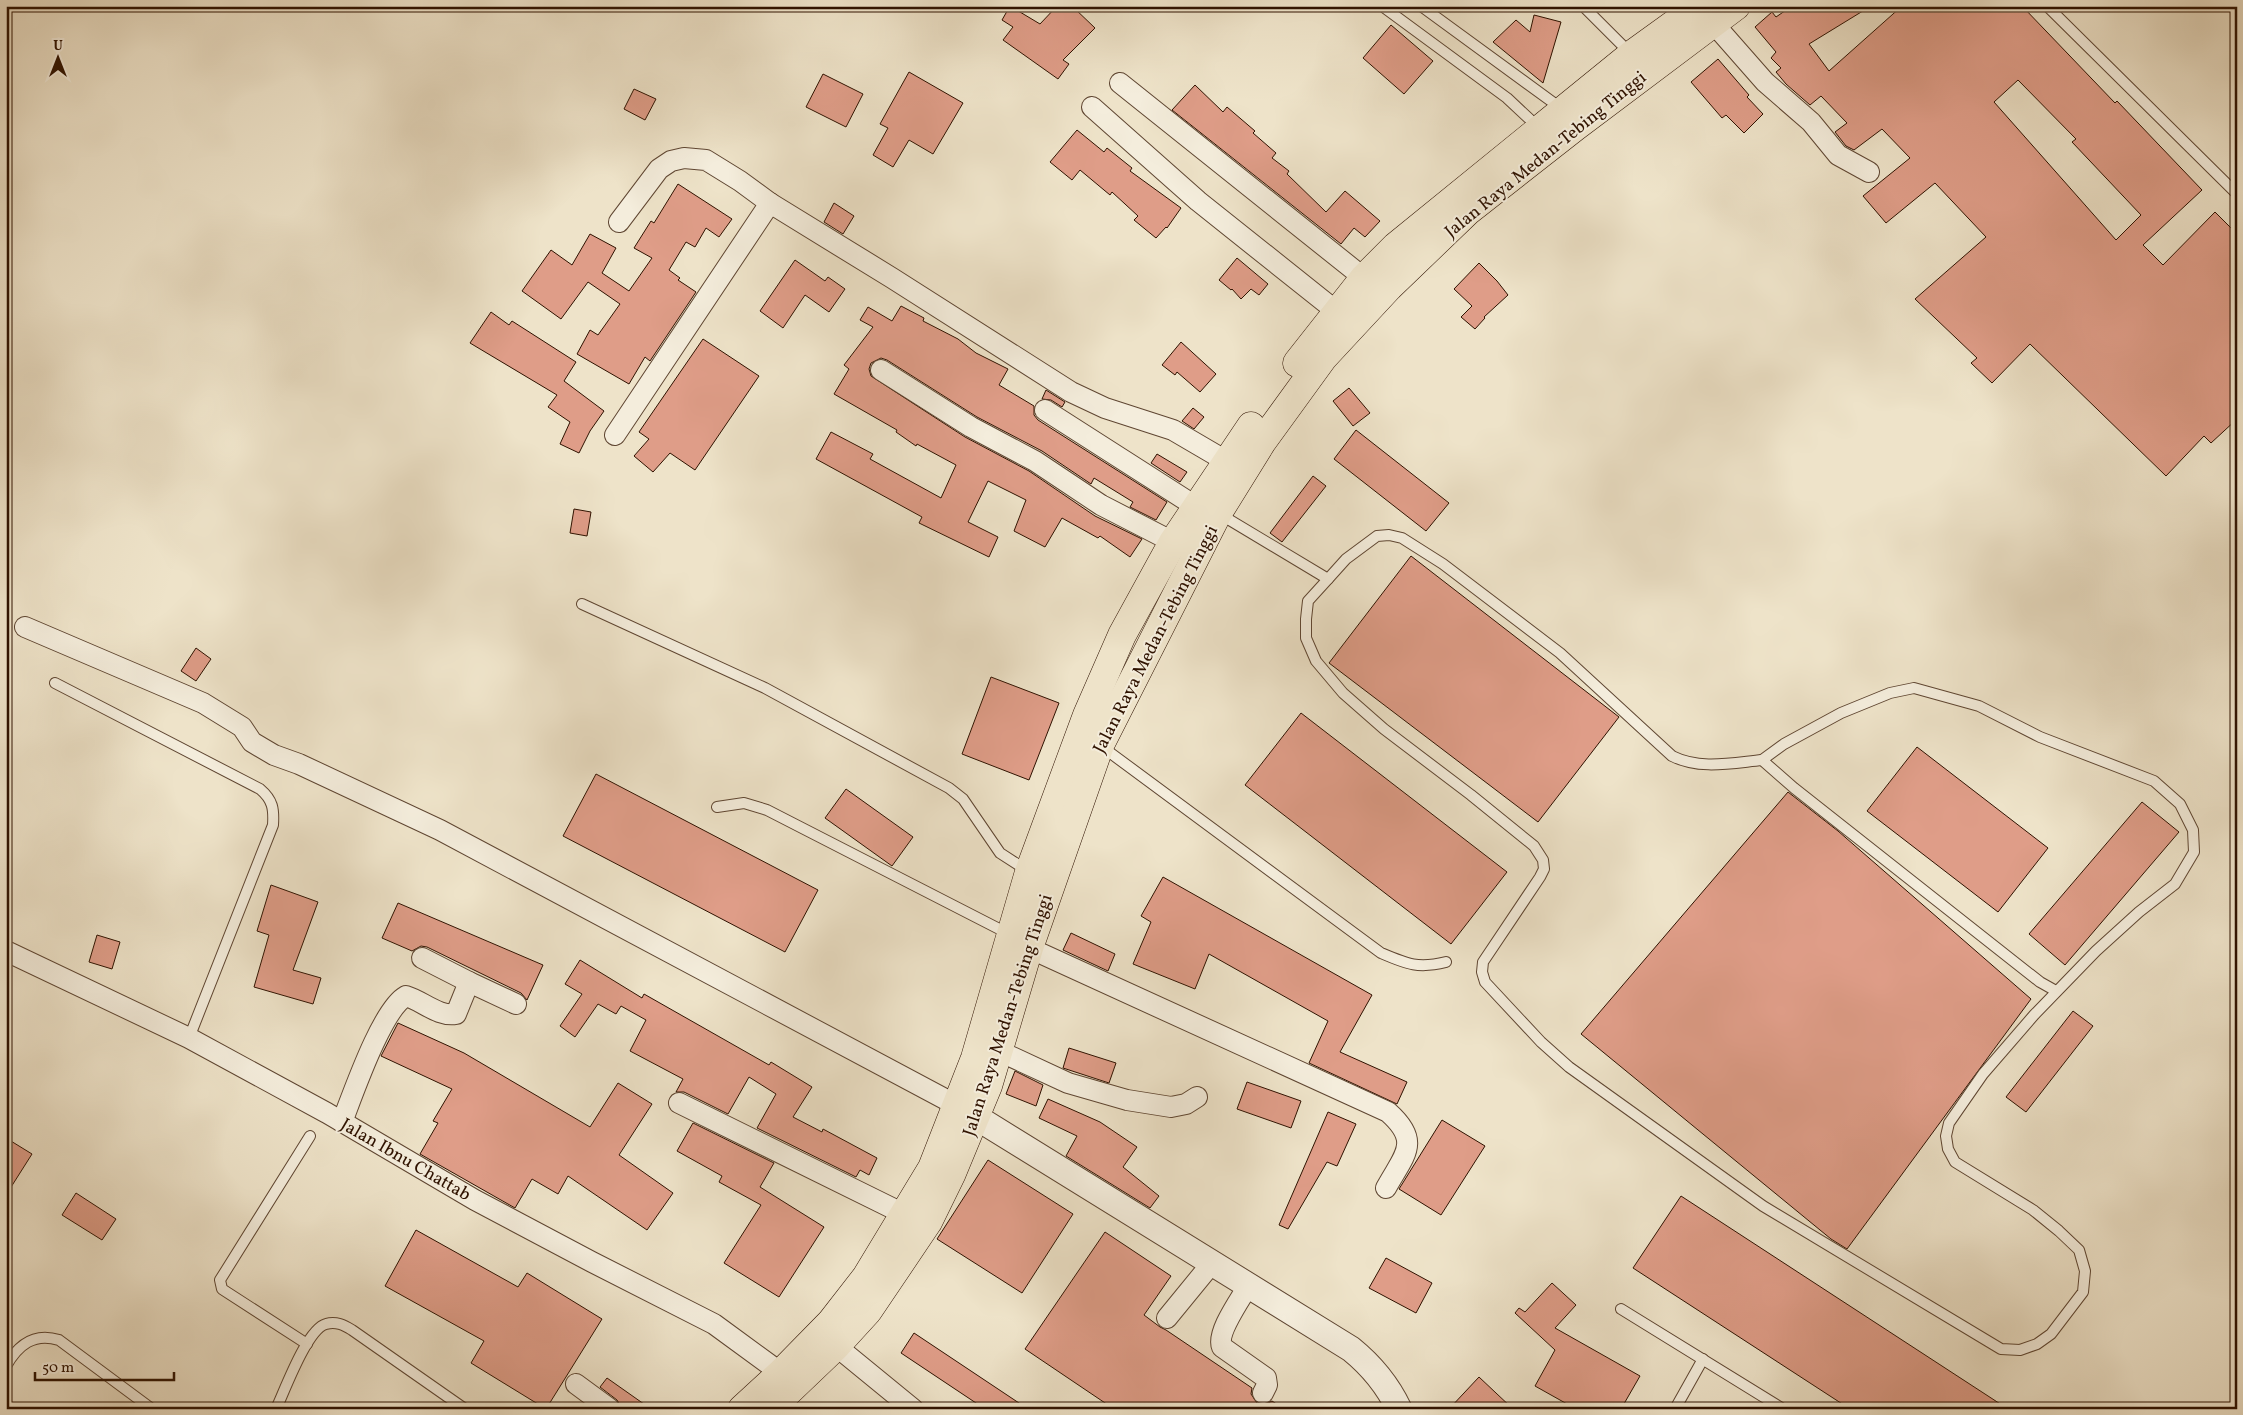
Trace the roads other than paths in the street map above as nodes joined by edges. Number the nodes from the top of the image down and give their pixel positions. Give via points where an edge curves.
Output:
1 (1382, 6) edge
2 (1421, 6) edge
3 (1582, 6) edge
4 (1736, 6) edge
5 (2047, 6) edge
6 (1706, 15) edge
7 (1631, 55) junction
8 (1120, 83) dead end
9 (1092, 107) dead end
10 (1563, 109) junction
11 (1539, 128) junction
12 (1869, 172) dead end
13 (2237, 194) edge
14 (770, 203) junction
15 (619, 222) dead end
16 (1364, 278) junction
17 (1336, 312) junction
18 (881, 370) dead end
19 (1045, 410) dead end
20 (615, 435) dead end
21 (1226, 461) junction
22 (1207, 510) junction
23 (1173, 542) junction
24 (1328, 579) junction
25 (582, 604) dead end
26 (26, 627) dead end
27 (55, 683) dead end
28 (1100, 745) junction
29 (1762, 760) junction
30 (717, 807) dead end
31 (1029, 872) junction
32 (1020, 941) junction
33 (6, 951) edge
34 (422, 958) dead end
35 (1446, 962) dead end
36 (468, 982) junction
37 (2056, 991) junction
38 (516, 1004) dead end
39 (189, 1038) junction
40 (999, 1051) junction
41 (1197, 1097) dead end
42 (679, 1103) dead end
43 (966, 1112) junction
44 (342, 1122) junction
45 (310, 1136) dead end
46 (1386, 1188) dead end
47 (904, 1214) junction
48 (1212, 1263) junction
49 (1248, 1286) junction
50 (1621, 1309) dead end
51 (1167, 1318) dead end
52 (307, 1344) junction
53 (836, 1346) junction
54 (1703, 1359) junction
55 (6, 1366) edge
56 (788, 1379) junction
57 (576, 1384) dead end
58 (1264, 1393) dead end
59 (152, 1409) edge
60 (276, 1409) edge
61 (465, 1409) edge
62 (610, 1409) edge
63 (742, 1409) edge
64 (770, 1409) edge
65 (913, 1409) edge
66 (1399, 1409) edge
67 (1675, 1409) edge
68 (1783, 1409) edge

1 - 11 lane via 1507,98
2 - 10 lane
3 - 7 lane
4 - 6 highway, Jalan Raya Medan-Tebing Tinggi
5 - 13 lane
6 - 7 highway, Jalan Raya Medan-Tebing Tinggi
6 - 12 street via 1765,82 1811,122 1838,155
6 - 22 highway, Jalan Raya Medan-Tebing Tinggi via 1590,115 1468,211 1389,287 1323,358 1248,462
7 - 10 highway, Jalan Raya Medan-Tebing Tinggi
8 - 16 street
9 - 17 street via 1198,201
10 - 11 highway, Jalan Raya Medan-Tebing Tinggi
11 - 16 highway, Jalan Raya Medan-Tebing Tinggi via 1396,246
14 - 15 street via 706,160 684,158 659,169
14 - 20 street
14 - 21 street via 1071,392 1105,408 1174,430
16 - 17 highway, Jalan Raya Medan-Tebing Tinggi
17 - 21 highway, Jalan Raya Medan-Tebing Tinggi
18 - 23 street via 971,427 1035,461 1101,505
19 - 22 street
21 - 22 highway, Jalan Raya Medan-Tebing Tinggi
22 - 23 highway, Jalan Raya Medan-Tebing Tinggi
22 - 24 lane
22 - 28 highway, Jalan Raya Medan-Tebing Tinggi
23 - 31 highway, Jalan Raya Medan-Tebing Tinggi via 1118,644 1087,715
24 - 29 lane via 1346,559 1377,536 1402,538 1443,564 1560,653 1672,756 1701,766
24 - 37 lane via 1308,601 1306,638 1316,661 1343,693 1384,730 1534,846 1543,860 1544,869 1540,877 1483,962 1485,982 1569,1067 1763,1206 2001,1349 2020,1350 2051,1334 2083,1292 2085,1271 2079,1250 2059,1231 2033,1210 1955,1162 1946,1136 1949,1123 1984,1074
25 - 31 lane via 765,688 949,788 963,799 1000,853
26 - 43 street via 203,703 242,727 252,742 274,755 440,830
27 - 39 lane via 260,789 273,804 273,825
28 - 32 highway, Jalan Raya Medan-Tebing Tinggi
28 - 35 lane via 1381,954 1407,964 1427,967
29 - 37 lane
29 - 37 lane via 1784,744 1841,713 1890,693 1914,688 1980,706 2040,737 2154,781 2180,804 2193,830 2194,852 2175,884 2139,912
30 - 32 lane via 744,803 767,810
31 - 32 highway, Jalan Raya Medan-Tebing Tinggi
32 - 40 highway, Jalan Raya Medan-Tebing Tinggi
32 - 43 highway, Jalan Raya Medan-Tebing Tinggi via 976,1058
32 - 46 street via 1388,1112 1400,1122 1407,1134 1407,1149
33 - 39 street, Jalan Ibnu Chattab
34 - 36 street
36 - 38 street
36 - 44 street via 456,1014 442,1014 406,996 400,999 382,1026
39 - 44 street, Jalan Ibnu Chattab
40 - 41 street via 1068,1083 1127,1100 1171,1106 1186,1104
40 - 43 highway, Jalan Raya Medan-Tebing Tinggi
42 - 47 street
43 - 47 highway, Jalan Raya Medan-Tebing Tinggi
43 - 48 street
43 - 53 highway, Jalan Raya Medan-Tebing Tinggi via 952,1173 928,1222 868,1311
44 - 56 street, Jalan Ibnu Chattab via 475,1200 714,1324
45 - 52 lane via 220,1280 222,1289
47 - 56 highway, Jalan Raya Medan-Tebing Tinggi via 866,1277
48 - 49 street
48 - 51 street
49 - 58 street via 1220,1342 1222,1347 1266,1378
49 - 66 street via 1367,1361 1390,1390
50 - 54 lane
52 - 60 lane
52 - 61 lane via 317,1329 326,1324 343,1325
53 - 56 highway, Jalan Raya Medan-Tebing Tinggi
53 - 65 street
54 - 67 lane
54 - 68 lane
55 - 59 lane via 14,1352 27,1342 49,1337 59,1340
56 - 63 highway, Jalan Raya Medan-Tebing Tinggi
56 - 64 highway, Jalan Raya Medan-Tebing Tinggi
57 - 62 street

